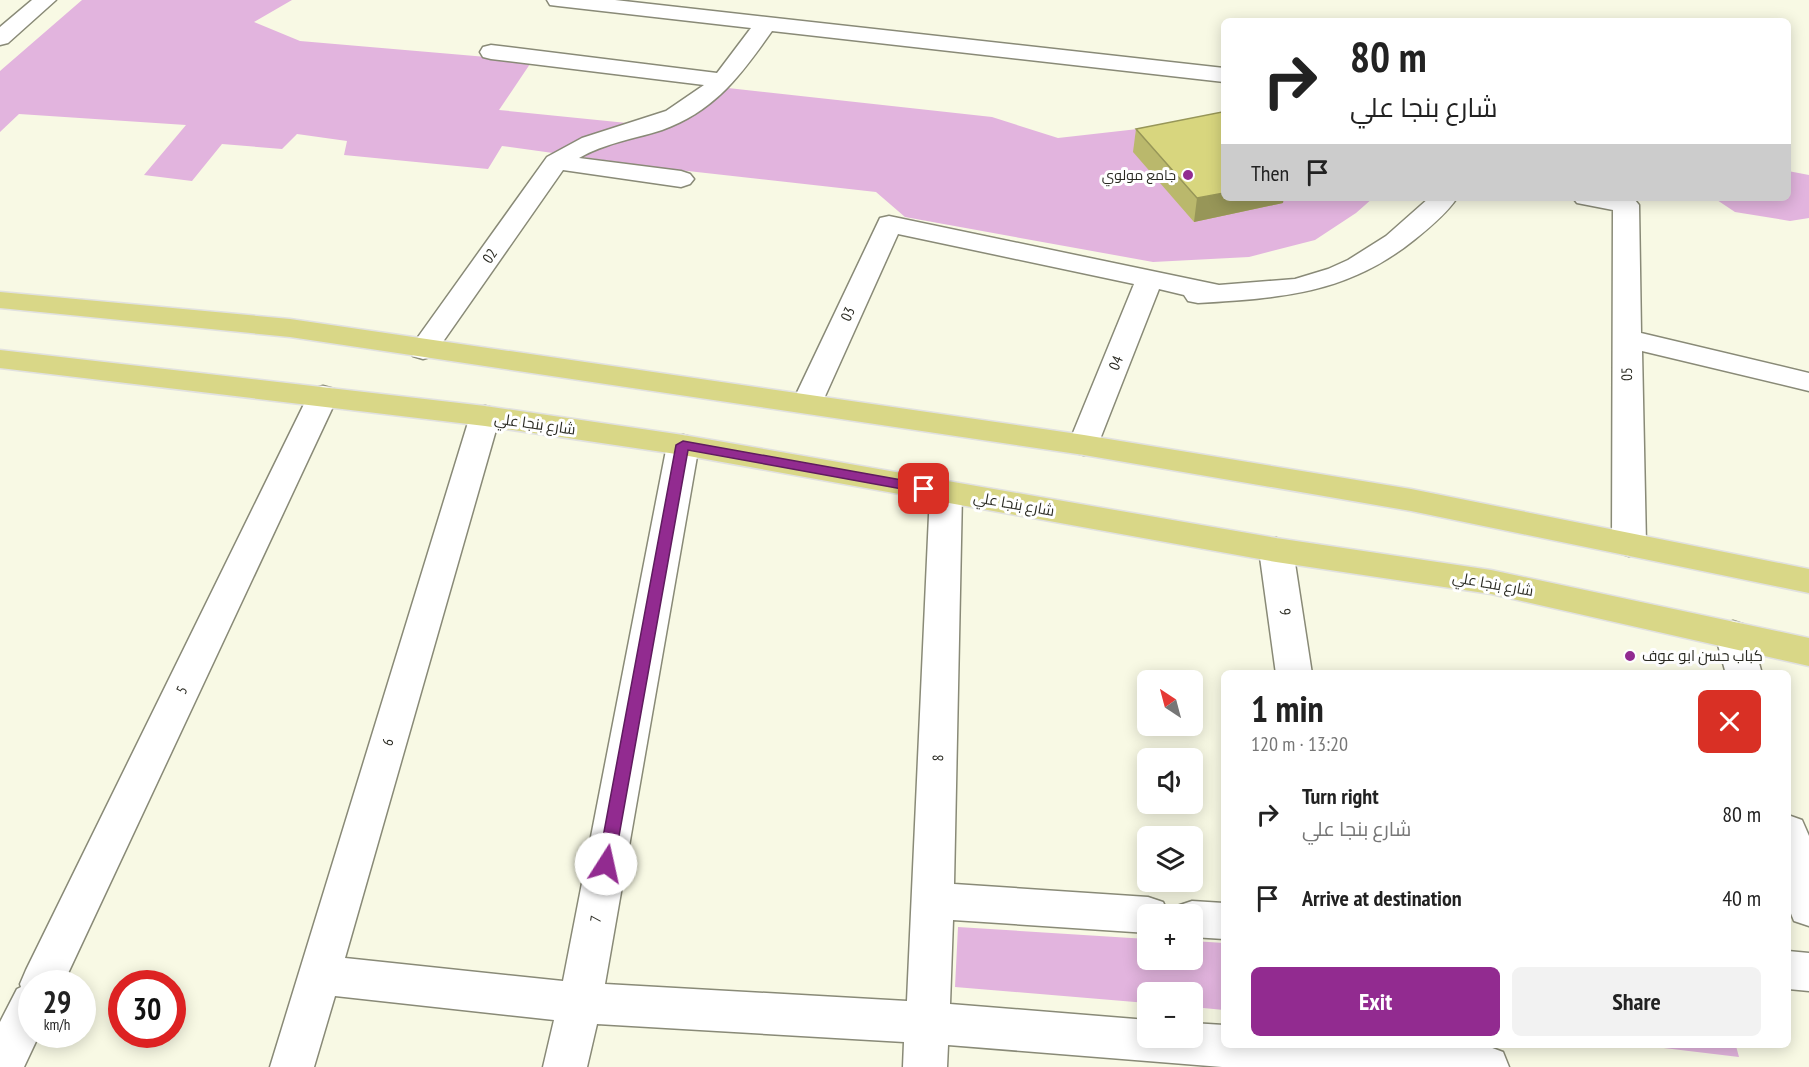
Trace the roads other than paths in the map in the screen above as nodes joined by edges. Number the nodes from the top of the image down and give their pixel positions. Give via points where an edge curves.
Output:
1 (45, 0) edge
2 (558, 0) edge
3 (647, 5) edge
4 (766, 23) junction
5 (0, 38) edge
6 (491, 52) dead end
7 (1221, 75) edge
8 (724, 81) junction
9 (556, 162) junction
10 (681, 179) dead end
11 (1441, 201) edge
12 (1603, 201) edge
13 (1146, 288) junction
14 (0, 300) edge
15 (1627, 339) junction
16 (423, 350) junction
17 (1, 360) edge
18 (1809, 382) edge
19 (323, 396) junction
20 (807, 403) junction
21 (485, 416) junction
22 (683, 445) junction
23 (1083, 446) junction
24 (946, 492) junction
25 (1629, 544) junction
26 (1276, 550) junction
27 (1809, 581) edge
28 (1733, 634) junction
29 (1809, 652) edge
30 (1293, 670) edge
31 (1743, 670) edge
32 (1791, 843) edge
33 (933, 901) junction
34 (1809, 908) edge
35 (1137, 914) edge
36 (1203, 920) edge
37 (1221, 921) edge
38 (47, 970) edge
39 (1791, 970) edge
40 (1809, 972) edge
41 (319, 975) junction
42 (580, 1004) junction
43 (928, 1023) junction
44 (18, 1032) edge
45 (1221, 1046) edge
46 (1243, 1048) edge
47 (1344, 1056) edge
48 (1, 1067) edge
49 (291, 1067) edge
50 (565, 1067) edge
51 (925, 1067) edge
52 (1487, 1067) edge

1 - 5 street
2 - 3 street
3 - 4 street
4 - 7 street
4 - 8 street
6 - 8 street
8 - 9 street via 682,113 568,151
9 - 10 street
9 - 16 street, 02
11 - 13 street via 1396,241 1328,278 1297,286 1220,294
12 - 15 street, 05 via 1626,205
13 - 20 street, 03 via 889,224
13 - 23 street, 04
14 - 16 main road via 290,328
15 - 18 street
15 - 25 street, 05
16 - 20 main road
17 - 19 main road, شارع بنجا علي
19 - 21 main road, شارع بنجا علي
19 - 38 street, 5
20 - 23 main road
21 - 22 main road, شارع بنجا علي
21 - 41 street, 6
22 - 24 main road, شارع بنجا علي
22 - 42 street, 7
23 - 25 main road via 1411,500
24 - 26 main road, شارع بنجا علي
24 - 33 street, 8
25 - 27 main road
26 - 28 main road, شارع بنجا علي via 1491,582
26 - 30 street, 9
28 - 29 main road, شارع بنجا علي
28 - 31 street
32 - 34 street
33 - 35 street
33 - 43 street, 8
36 - 37 street
39 - 40 street
41 - 42 street
41 - 49 street, 6
42 - 43 street
42 - 50 street, 7
43 - 45 street
43 - 51 street, 8
44 - 48 street
46 - 47 street
47 - 52 street

